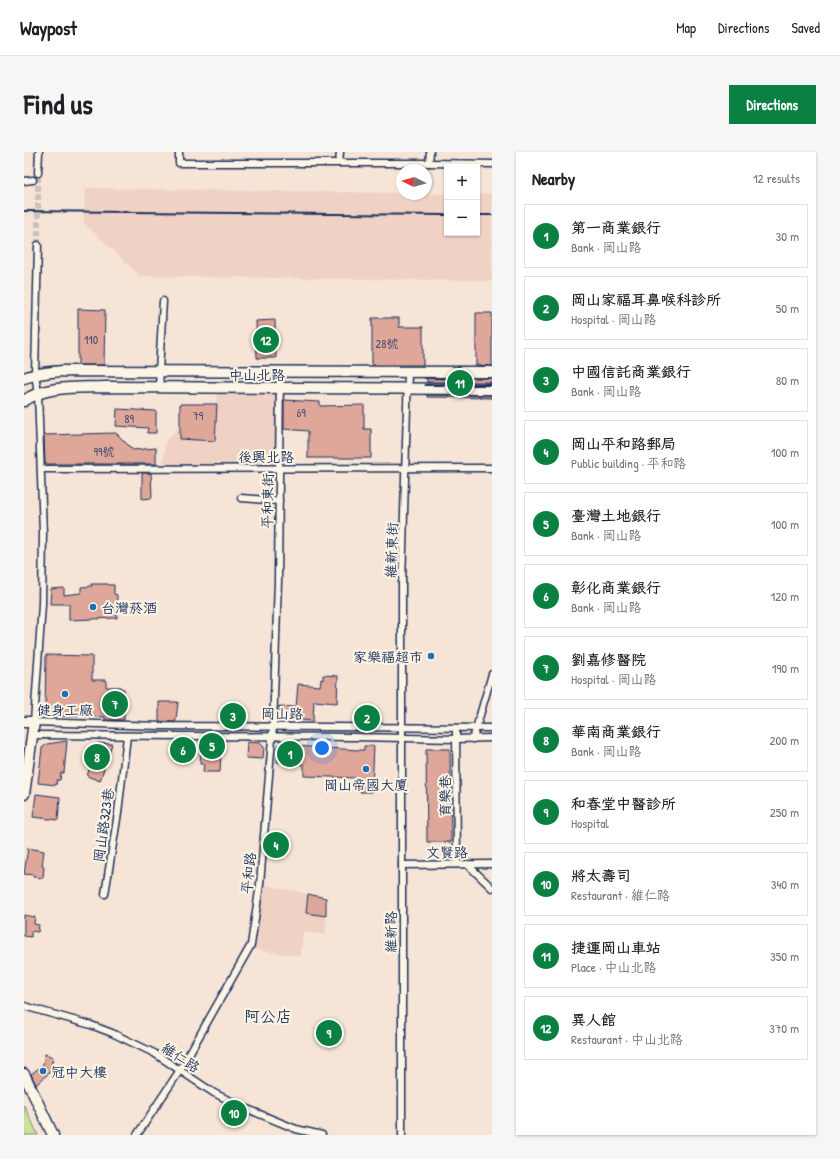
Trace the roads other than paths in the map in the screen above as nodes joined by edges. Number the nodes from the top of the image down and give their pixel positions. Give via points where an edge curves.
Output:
1 (39, 152) edge
2 (179, 152) edge
3 (340, 152) edge
4 (430, 152) edge
5 (339, 162) junction
6 (429, 163) junction
7 (492, 164) edge
8 (38, 173) tunnel mouth
9 (24, 180) edge
10 (33, 180) dead end
11 (38, 245) tunnel mouth
12 (163, 301) dead end
13 (159, 371) junction
14 (280, 372) junction
15 (408, 372) junction
16 (492, 372) edge
17 (35, 374) junction
18 (24, 378) edge
19 (160, 388) junction
20 (280, 388) junction
21 (407, 389) junction
22 (492, 389) edge
23 (38, 393) junction
24 (24, 401) edge
25 (279, 468) junction
26 (492, 468) edge
27 (41, 469) junction
28 (405, 469) junction
29 (241, 498) dead end
30 (279, 501) junction
31 (278, 581) joint
32 (492, 674) edge
33 (29, 722) edge
34 (273, 727) junction
35 (402, 728) junction
36 (456, 728) junction
37 (476, 728) junction
38 (492, 728) edge
39 (28, 735) edge
40 (127, 736) junction
41 (272, 736) junction
42 (402, 738) junction
43 (492, 738) edge
44 (456, 739) junction
45 (473, 739) junction
46 (24, 794) edge
47 (457, 864) junction
48 (467, 864) junction
49 (492, 864) edge
50 (402, 865) junction
51 (492, 888) edge
52 (105, 894) dead end
53 (24, 1006) edge
54 (180, 1070) junction
55 (24, 1074) edge
56 (54, 1135) edge
57 (137, 1135) edge
58 (322, 1135) edge
59 (402, 1135) edge

1 - 8 street
2 - 5 street via 179,163
3 - 5 street
4 - 6 street
5 - 6 street
6 - 7 street
9 - 10 street
11 - 17 street
12 - 13 street
13 - 14 main road, 中山北路
13 - 17 main road, 中山北路 via 63,371
13 - 19 street
14 - 15 main road, 中山北路
14 - 20 street, 平和東街
15 - 16 main road, 中山北路
15 - 21 street, 維新東街
17 - 18 main road, 中山北路
17 - 23 street
19 - 20 main road, 中山北路
19 - 23 main road, 中山北路 via 76,388
20 - 21 main road, 中山北路
20 - 25 street, 平和東街
21 - 22 main road, 中山北路
21 - 28 street, 維新東街
23 - 24 main road, 中山北路
23 - 27 street
25 - 27 street, 後興北路
25 - 28 street, 後興北路
25 - 30 street, 平和東街
26 - 28 street, 後興北路
27 - 33 street via 42,604
28 - 35 street, 維新東街
29 - 30 street
30 - 31 street, 平和東街
31 - 34 street, 平和路
32 - 37 street
33 - 34 street, 岡山路
33 - 39 main road
34 - 35 street, 岡山路
34 - 41 street, 平和路
35 - 36 street, 岡山路
35 - 42 street, 維新路
36 - 37 street, 岡山路
36 - 44 street, 育樂巷
37 - 38 street, 岡山路
37 - 45 street
39 - 40 street, 岡山路
39 - 46 main road
40 - 41 street, 岡山路
40 - 52 street, 岡山路323巷
41 - 42 street, 岡山路
41 - 54 street, 平和路 via 260,884 251,945
42 - 44 street, 岡山路
42 - 50 street, 維新路
43 - 45 street, 岡山路
44 - 45 street, 岡山路
44 - 47 street, 育樂巷
47 - 48 street, 文賢路
47 - 50 street, 文賢路
48 - 49 street, 文賢路
48 - 51 street
50 - 59 street, 維新路
53 - 54 street, 維仁路 via 112,1033 154,1053
54 - 57 street, 平和路
54 - 58 street, 維仁路 via 214,1093 245,1108 296,1129
55 - 56 main road

